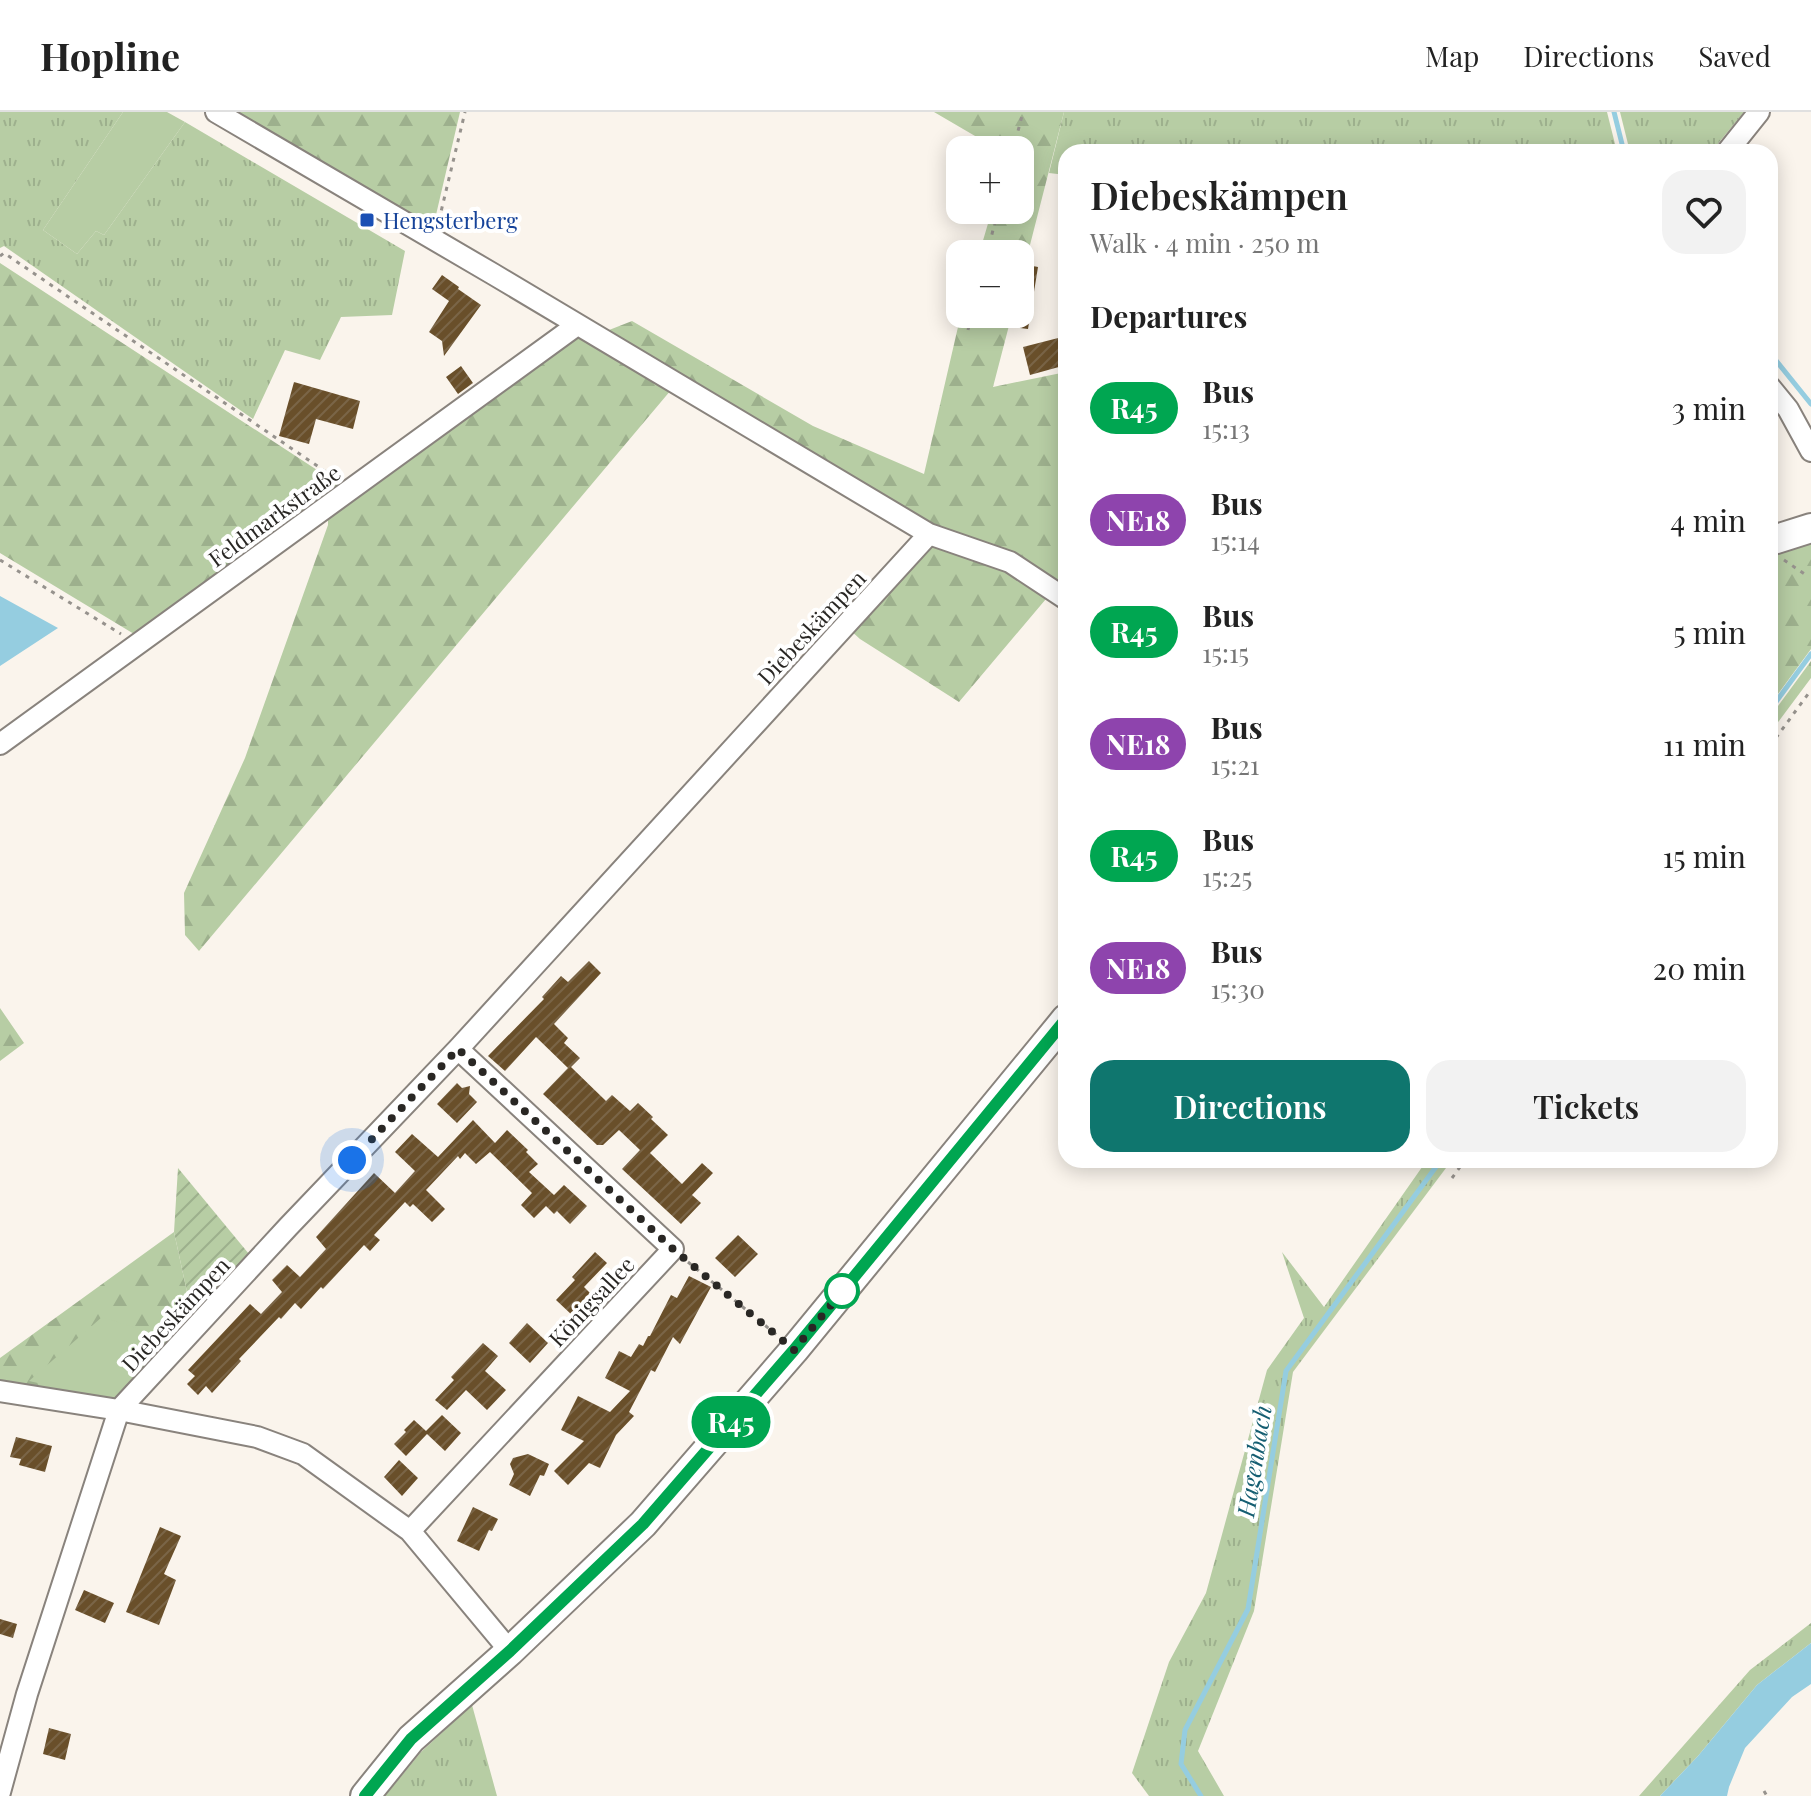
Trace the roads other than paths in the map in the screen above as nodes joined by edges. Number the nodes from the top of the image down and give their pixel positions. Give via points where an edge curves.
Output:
1 (216, 112) edge
2 (1759, 112) edge
3 (1733, 144) edge
4 (577, 325) junction
5 (1779, 410) edge
6 (1811, 451) edge
7 (1811, 528) edge
8 (929, 534) junction
9 (1778, 545) edge
10 (1058, 594) edge
11 (0, 744) edge
12 (1058, 1029) edge
13 (458, 1049) junction
14 (0, 1391) edge
15 (119, 1410) junction
16 (410, 1531) junction
17 (510, 1651) junction
18 (0, 1792) edge
19 (365, 1796) edge

1 - 4 street
2 - 3 street
4 - 8 street
4 - 11 street, Feldmarkstraße
5 - 6 street
7 - 9 main road
8 - 10 street via 1010,562
8 - 13 street, Diebeskämpen
12 - 17 main road via 643,1524
13 - 15 street, Diebeskämpen
13 - 16 street, Königsallee via 673,1249
14 - 15 street
15 - 16 street via 257,1437 303,1454
15 - 18 street, Diebeskämpen
16 - 17 street
17 - 19 main road via 411,1739

